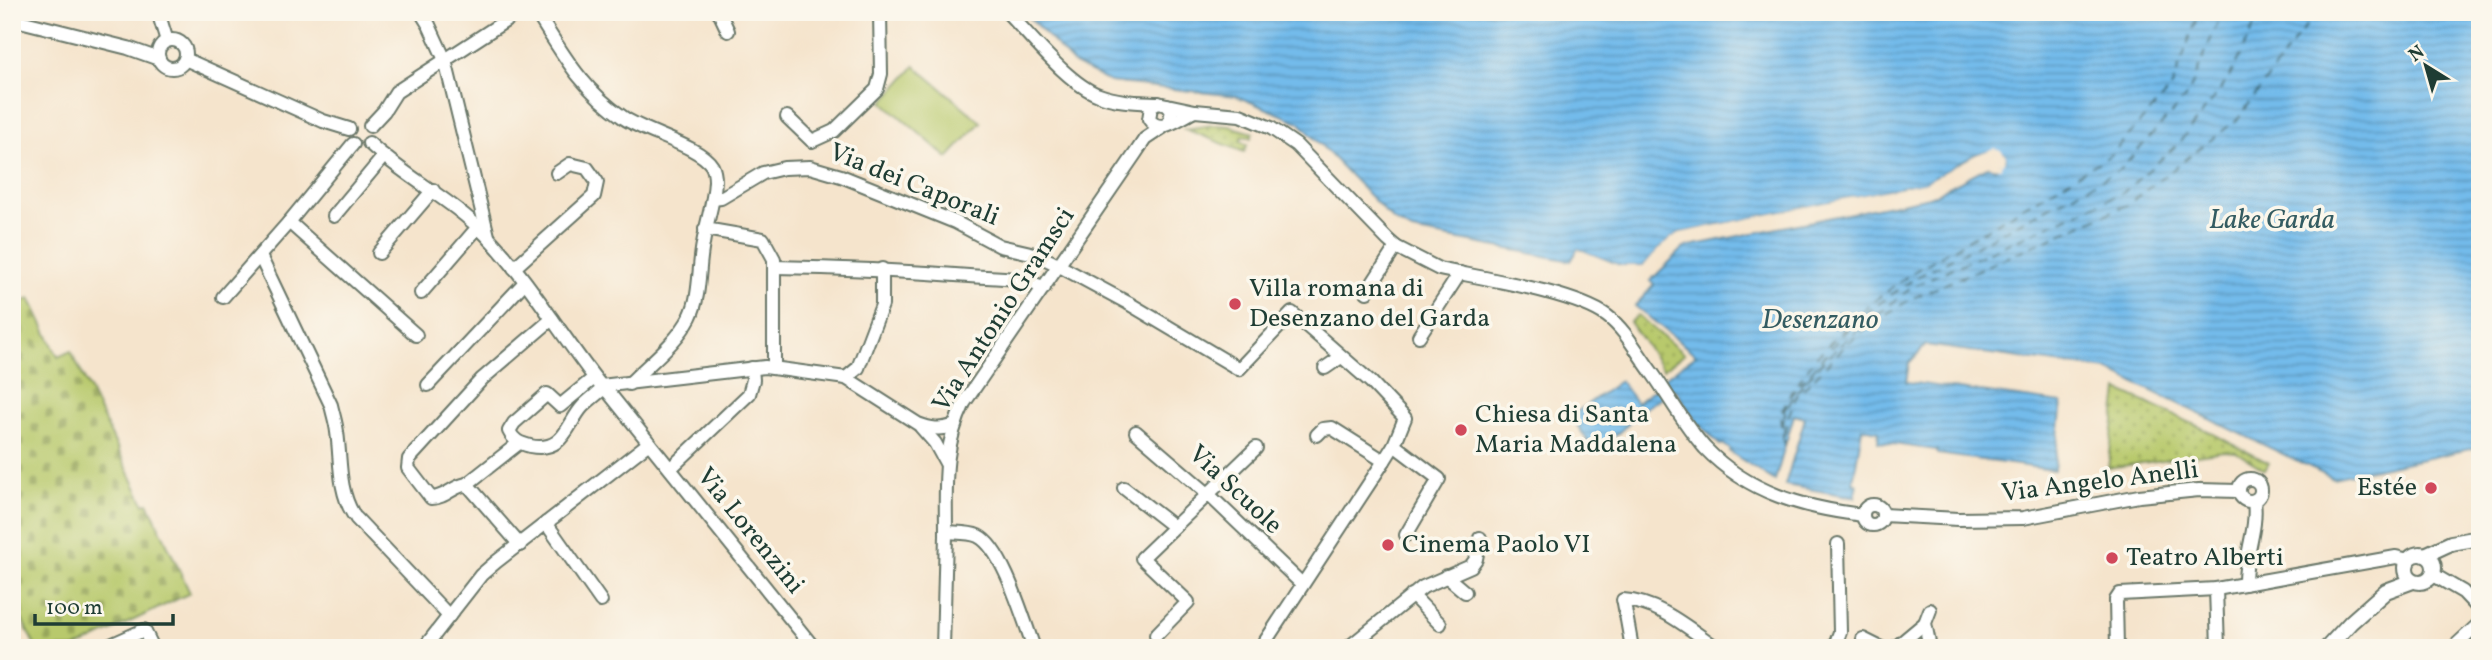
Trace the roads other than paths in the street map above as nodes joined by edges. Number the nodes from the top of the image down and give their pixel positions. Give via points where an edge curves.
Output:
1 (158, 12) edge
2 (421, 12) edge
3 (519, 12) edge
4 (536, 12) edge
5 (719, 12) edge
6 (880, 12) edge
7 (1007, 12) edge
8 (12, 19) edge
9 (728, 31) dead end
10 (162, 49) junction
11 (185, 59) junction
12 (445, 60) junction
13 (1129, 102) junction
14 (1162, 104) junction
15 (1195, 111) junction
16 (787, 117) dead end
17 (1149, 120) junction
18 (1166, 125) junction
19 (370, 127) junction
20 (349, 130) junction
21 (1146, 139) junction
22 (369, 143) junction
23 (353, 145) junction
24 (384, 156) junction
25 (557, 173) dead end
26 (433, 190) junction
27 (713, 198) junction
28 (334, 216) dead end
29 (289, 222) junction
30 (705, 229) junction
31 (483, 232) junction
32 (1396, 247) junction
33 (379, 253) dead end
34 (260, 256) junction
35 (1059, 266) junction
36 (774, 267) junction
37 (514, 268) junction
38 (882, 269) junction
39 (1460, 273) junction
40 (525, 282) junction
41 (1044, 288) junction
42 (1367, 292) dead end
43 (421, 293) dead end
44 (223, 297) dead end
45 (552, 319) junction
46 (415, 335) dead end
47 (1419, 336) dead end
48 (1341, 357) junction
49 (752, 368) junction
50 (774, 368) junction
51 (1325, 368) dead end
52 (846, 378) junction
53 (629, 384) junction
54 (428, 385) dead end
55 (602, 386) junction
56 (560, 406) junction
57 (572, 424) junction
58 (918, 424) junction
59 (953, 426) junction
60 (1136, 432) dead end
61 (1317, 435) dead end
62 (519, 443) junction
63 (649, 443) junction
64 (1394, 445) junction
65 (1256, 448) dead end
66 (1384, 461) junction
67 (947, 464) junction
68 (671, 468) junction
69 (467, 484) junction
70 (1124, 488) dead end
71 (2238, 491) junction
72 (1208, 494) junction
73 (2254, 501) junction
74 (546, 523) junction
75 (1174, 527) junction
76 (946, 532) junction
77 (1406, 535) dead end
78 (1480, 538) dead end
79 (2479, 538) edge
80 (1838, 544) dead end
81 (520, 545) junction
82 (2430, 565) junction
83 (2409, 570) junction
84 (1447, 576) junction
85 (1302, 584) junction
86 (2245, 584) junction
87 (2216, 590) junction
88 (1465, 592) dead end
89 (1412, 595) junction
90 (601, 601) dead end
91 (1930, 610) dead end
92 (2480, 610) edge
93 (449, 616) junction
94 (1925, 623) junction
95 (1440, 624) dead end
96 (2480, 624) edge
97 (1156, 635) dead end
98 (1863, 639) dead end
99 (104, 648) edge
100 (153, 648) edge
101 (424, 648) edge
102 (814, 648) edge
103 (943, 648) edge
104 (1034, 648) edge
105 (1261, 648) edge
106 (1348, 648) edge
107 (1632, 648) edge
108 (1717, 648) edge
109 (1834, 648) edge
110 (1881, 648) edge
111 (1895, 648) edge
112 (1930, 648) edge
113 (2117, 648) edge
114 (2218, 648) edge
115 (2327, 648) edge
116 (2453, 648) edge

1 - 10 street
2 - 12 street
3 - 12 street
4 - 27 street via 576,76 597,97 646,131 701,154 716,178
5 - 9 street
6 - 16 street via 877,89 834,131 812,141
7 - 13 street via 1074,81 1098,95
8 - 10 street via 128,48
10 - 11 street via 180,43
10 - 11 street via 169,68
11 - 20 street
12 - 19 street via 396,92
12 - 31 street
13 - 14 street
13 - 17 street
14 - 15 street
14 - 17 street via 1149,111
14 - 18 street via 1172,111
15 - 18 street, Via Antonio Gramsci
15 - 32 street via 1240,115 1287,138
17 - 18 street via 1156,126
17 - 21 street, Via Antonio Gramsci
18 - 21 street, Via Antonio Gramsci
19 - 20 street via 361,122
19 - 22 street
20 - 23 street
21 - 35 street, Via Antonio Gramsci
22 - 23 street
22 - 24 street
23 - 29 street
24 - 26 street
24 - 28 street
25 - 37 street via 570,164 587,168 597,182 594,196
26 - 31 street
26 - 33 street
27 - 30 street
27 - 35 street, Via dei Caporali via 721,198 763,173 810,167
29 - 34 street
29 - 46 street
30 - 36 street via 763,239
30 - 53 street via 691,316
31 - 37 street, Via Lorenzini
31 - 43 street
32 - 39 street via 1439,269
32 - 42 street
34 - 44 street
34 - 93 street via 331,405 345,501
35 - 41 street, Via Antonio Gramsci
35 - 48 street, Via dei Caporali via 1239,369 1292,313
36 - 38 street
36 - 50 street
37 - 40 street, Via Lorenzini
38 - 41 street via 1014,279
38 - 52 street via 881,304 858,368
39 - 47 street
39 - 71 street, Via Angelo Anelli via 1558,295 1605,314 1705,448 1741,479 1799,504 1863,515 1873,505 1881,508 1883,515 2023,519 2139,496
40 - 45 street, Via Lorenzini
40 - 54 street
41 - 59 street, Via Antonio Gramsci
45 - 55 street, Via Lorenzini
45 - 69 street via 482,379 409,459 408,468 431,498
48 - 51 street
48 - 64 street via 1405,418
49 - 50 street
49 - 53 street
49 - 68 street via 749,394
50 - 52 street
52 - 58 street
53 - 55 street
55 - 56 street
55 - 57 street
55 - 63 street, Via Lorenzini
56 - 57 street
56 - 62 street via 547,394 514,423 509,430
57 - 62 street via 547,445
58 - 59 street via 942,429
58 - 67 street
59 - 67 street, Via Antonio Gramsci
60 - 72 street, Via Scuole
61 - 66 street via 1332,428
62 - 69 street
63 - 68 street, Via Lorenzini
63 - 74 street
64 - 66 street
64 - 77 street via 1438,479
65 - 72 street
66 - 85 street
67 - 76 street, Via Antonio Gramsci
68 - 102 street, Via Lorenzini
69 - 81 street
70 - 75 street
71 - 73 street via 2242,499
71 - 73 street via 2244,481 2255,480 2261,489
72 - 75 street
72 - 85 street, Via Scuole
73 - 86 street
74 - 81 street
74 - 90 street
75 - 97 street via 1142,558 1188,602
76 - 103 street, Via Antonio Gramsci
76 - 104 street via 977,535 991,545
78 - 84 street via 1471,566
79 - 82 main road
80 - 109 street via 1840,632
81 - 93 street via 481,575
82 - 83 main road via 2416,555
82 - 83 main road via 2426,580
82 - 92 street
83 - 86 street via 2396,557
83 - 115 main road via 2391,582
84 - 88 street
84 - 89 street
85 - 105 street
86 - 87 street
87 - 113 street via 2120,594 2116,600
87 - 114 street
89 - 95 street
89 - 106 street
91 - 94 street
93 - 101 street
94 - 111 street
94 - 112 street
96 - 116 street
98 - 110 street
99 - 100 street via 144,630
107 - 108 street via 1623,601 1636,600 1674,617

